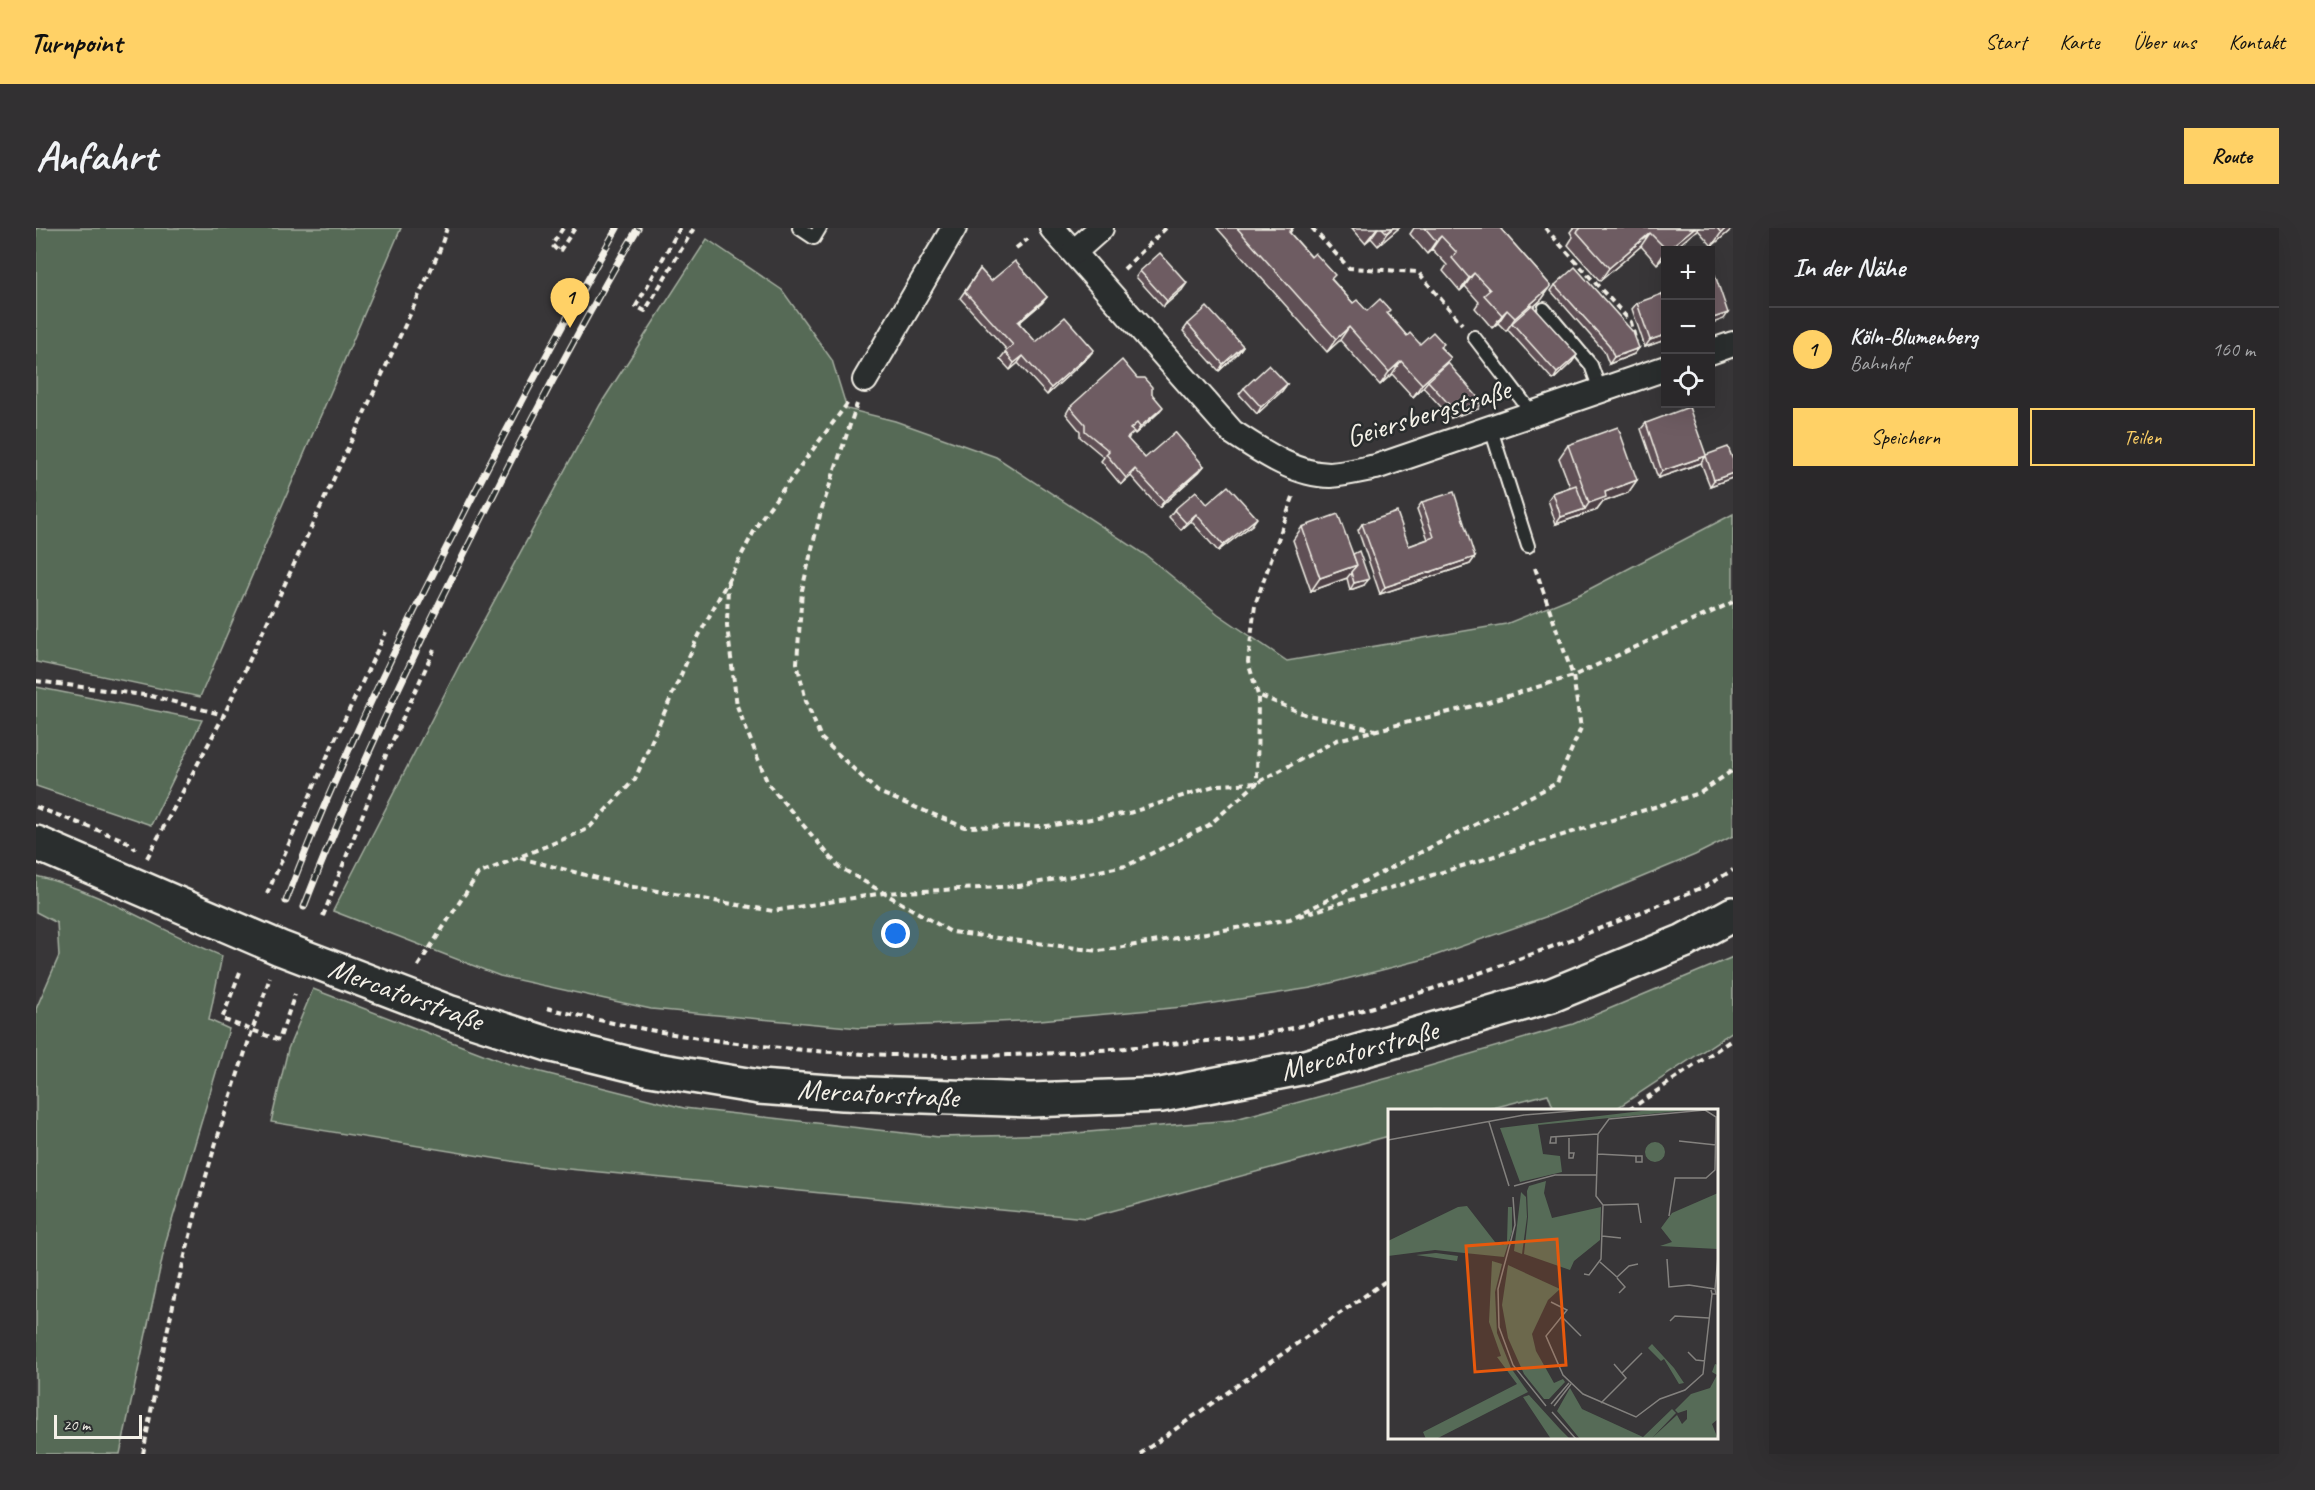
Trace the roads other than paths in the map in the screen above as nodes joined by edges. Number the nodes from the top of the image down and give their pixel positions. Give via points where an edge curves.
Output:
1 (799, 228) edge
2 (820, 228) edge
3 (954, 228) edge
4 (1052, 228) edge
5 (1101, 228) edge
6 (1074, 252) junction
7 (1544, 309) edge
8 (1473, 337) road end
9 (1655, 371) edge
10 (865, 380) road end
11 (1600, 390) junction
12 (1532, 413) junction
13 (1490, 426) junction
14 (1528, 546) road end
15 (36, 843) edge
16 (1733, 914) edge

1 - 2 lane via 813,238
3 - 10 street
4 - 6 street, Geiersbergstraße
5 - 6 street
6 - 13 street, Geiersbergstraße via 1232,432 1268,455 1308,472 1328,475 1376,467
7 - 11 lane via 1591,365
8 - 12 lane
9 - 11 street, Geiersbergstraße
11 - 12 street, Geiersbergstraße
12 - 13 street, Geiersbergstraße
13 - 14 lane
15 - 16 main road, Mercatorstraße via 269,944 448,1012 548,1044 660,1071 759,1087 843,1093 1031,1100 1161,1095 1294,1069 1552,995 1684,941

